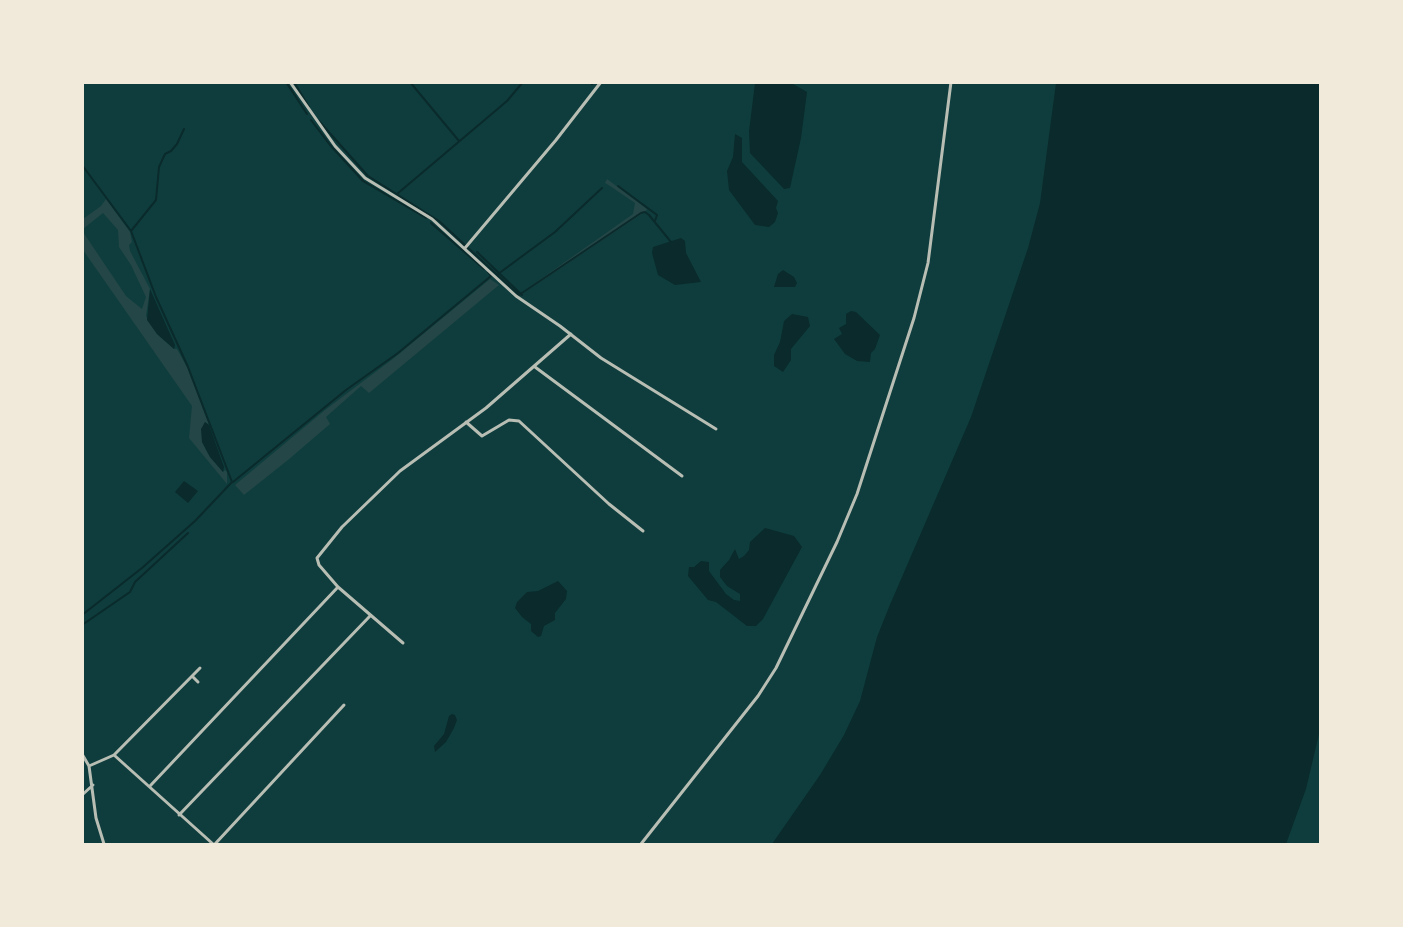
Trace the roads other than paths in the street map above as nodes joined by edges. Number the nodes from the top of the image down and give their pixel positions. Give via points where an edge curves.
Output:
1 (290, 82) edge
2 (601, 82) edge
3 (952, 82) edge
4 (465, 248) junction
5 (571, 334) junction
6 (535, 367) junction
7 (466, 422) junction
8 (716, 429) dead end
9 (682, 476) dead end
10 (643, 531) dead end
11 (338, 587) junction
12 (370, 616) junction
13 (403, 642) dead end
14 (200, 668) dead end
15 (192, 676) junction
16 (198, 682) dead end
17 (344, 705) dead end
18 (82, 754) edge
19 (114, 755) junction
20 (89, 766) junction
21 (93, 785) junction
22 (150, 786) junction
23 (82, 796) edge
24 (180, 815) junction
25 (104, 844) edge
26 (214, 844) edge
27 (641, 844) edge

1 - 4 street via 312,116 355,168 373,184 432,219
2 - 4 street
3 - 27 street via 928,263 914,318 857,494 776,668 758,696
4 - 5 street via 516,296
5 - 6 street
5 - 8 street via 623,373
6 - 7 street
6 - 9 street
7 - 10 street via 482,436 509,420 519,421 608,504
7 - 11 street via 400,471 321,551 317,558 319,565
11 - 12 street
11 - 22 street
12 - 13 street
12 - 24 street
14 - 15 street
15 - 16 street
15 - 19 street
17 - 26 street
18 - 20 street
19 - 20 street
19 - 22 street
20 - 21 street
21 - 23 street
21 - 25 street via 96,818
22 - 24 street
24 - 26 street

